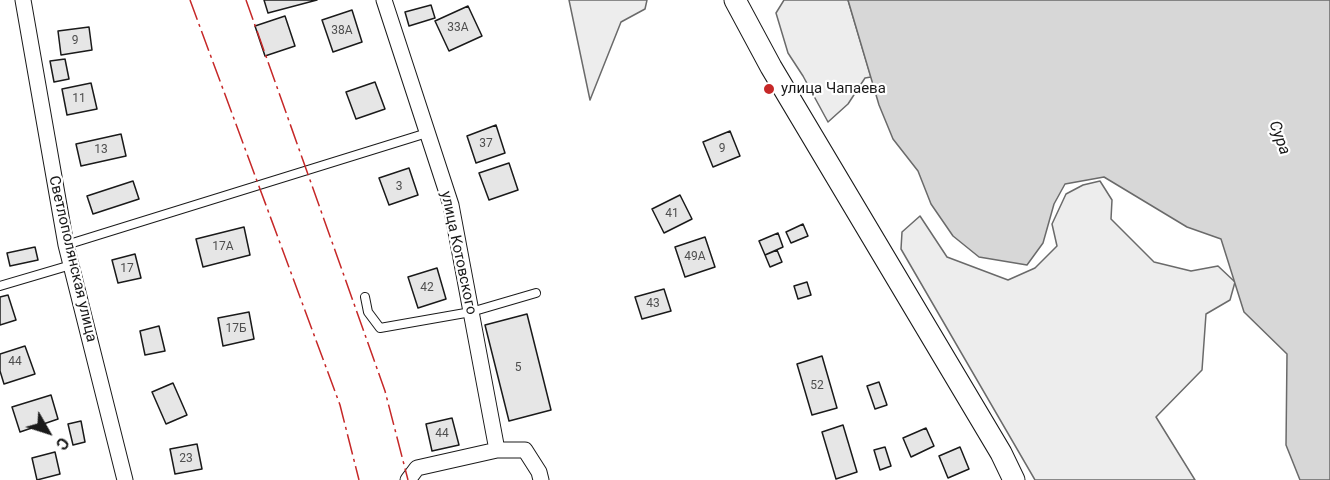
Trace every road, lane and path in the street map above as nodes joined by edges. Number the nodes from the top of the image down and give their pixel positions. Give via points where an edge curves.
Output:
1 (23, 0) edge
2 (384, 0) edge
3 (735, 0) edge
4 (427, 133) junction
5 (66, 245) junction
6 (71, 265) junction
7 (0, 286) edge
8 (536, 293) dead end
9 (365, 297) dead end
10 (471, 312) junction
11 (497, 450) junction
12 (126, 480) edge
13 (408, 480) edge
14 (541, 480) edge
15 (1014, 480) edge

1 - 5 street, Светлополянская улица
2 - 4 street, улица Котовского
3 - 15 main road
4 - 5 lane
4 - 10 street, улица Котовского via 451,205
5 - 6 street, Светлополянская улица
6 - 7 lane
6 - 12 street, Светлополянская улица
8 - 10 lane
9 - 10 lane via 368,312 380,328
10 - 11 street, улица Котовского
11 - 13 street via 417,468
11 - 14 street via 525,450

